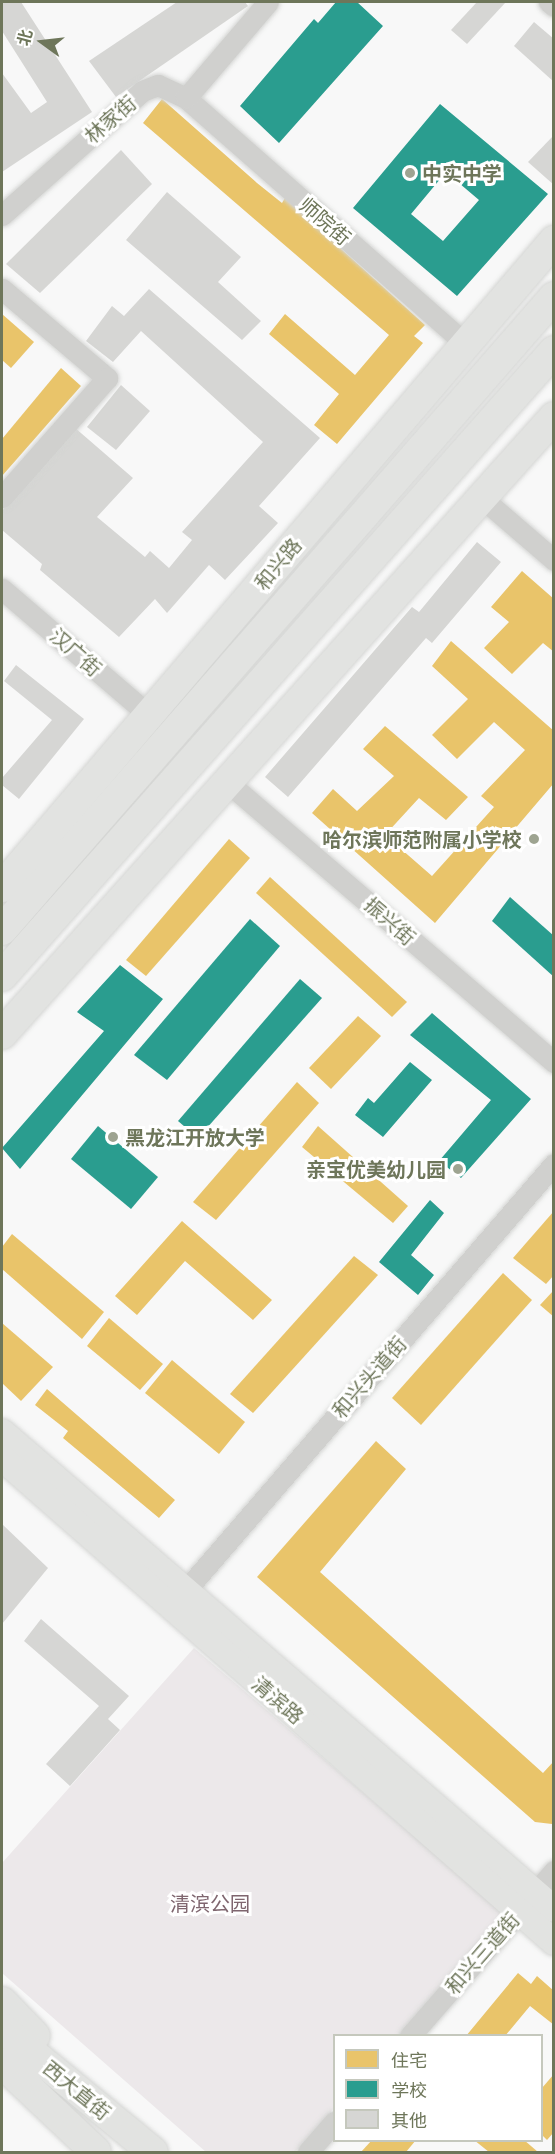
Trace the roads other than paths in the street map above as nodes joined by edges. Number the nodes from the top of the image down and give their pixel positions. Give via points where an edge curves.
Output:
1 (268, 2) edge
2 (549, 2) edge
3 (554, 6) edge
4 (186, 98) junction
5 (2, 215) edge
6 (554, 241) edge
7 (2, 289) edge
8 (554, 297) edge
9 (465, 343) junction
10 (554, 351) edge
11 (554, 417) edge
12 (2, 497) edge
13 (483, 499) junction
14 (554, 560) edge
15 (2, 589) edge
16 (150, 716) junction
17 (97, 777) junction
18 (226, 781) junction
19 (152, 807) junction
20 (2, 887) edge
21 (8, 922) edge
22 (2, 976) edge
23 (38, 993) junction
24 (2, 1034) edge
25 (554, 1062) edge
26 (554, 1164) edge
27 (2, 1432) edge
28 (2, 1459) edge
29 (185, 1591) junction
30 (554, 1871) edge
31 (535, 1904) edge
32 (554, 1942) edge
33 (2, 2002) edge
34 (2, 2028) edge
35 (412, 2034) edge
36 (2, 2063) edge
37 (2, 2078) edge
38 (333, 2123) edge
39 (142, 2144) edge
40 (95, 2152) edge
41 (308, 2152) edge

1 - 4 street
2 - 3 street
4 - 5 street, 林家街 via 158,86 142,91
4 - 9 street, 师院街
6 - 9 highway, 和兴路
7 - 12 street via 107,378
8 - 21 highway, 和兴路
9 - 16 highway, 和兴路
10 - 19 highway
11 - 13 highway
13 - 14 street
13 - 18 highway
15 - 16 street, 汉广街
16 - 17 highway, 和兴路
17 - 20 highway, 和兴路
17 - 21 highway
18 - 23 highway
18 - 25 street, 振兴街
19 - 22 highway
19 - 23 highway
23 - 24 highway
26 - 29 street, 和兴头道街
27 - 29 main road, 清滨路
28 - 31 main road, 清滨路
29 - 31 main road, 清滨路
30 - 31 street, 和兴三道街
31 - 32 main road, 清滨路
31 - 35 street, 和兴三道街
33 - 39 highway
34 - 39 highway, 西大直街
36 - 40 highway, 西大直街
37 - 40 highway
38 - 41 street

